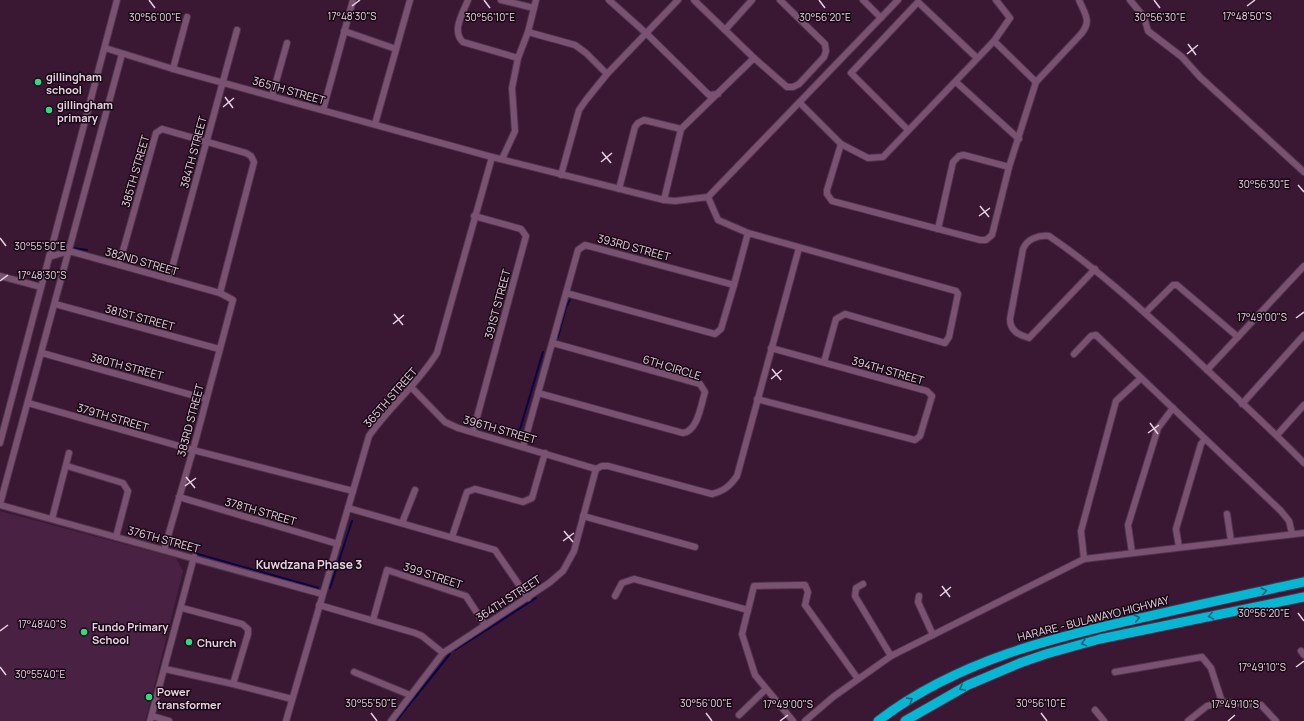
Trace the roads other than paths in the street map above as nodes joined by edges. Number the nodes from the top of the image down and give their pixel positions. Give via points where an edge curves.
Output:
1 (117, 0) edge
2 (353, 0) edge
3 (410, 0) edge
4 (468, 0) edge
5 (501, 0) edge
6 (536, 0) edge
7 (609, 0) edge
8 (678, 0) edge
9 (694, 0) edge
10 (752, 0) edge
11 (780, 0) edge
12 (863, 0) edge
13 (898, 0) edge
14 (996, 0) edge
15 (1079, 0) edge
16 (1130, 0) edge
17 (534, 8) junction
18 (187, 17) dead end
19 (881, 18) junction
20 (237, 30) dead end
21 (725, 30) junction
22 (344, 31) junction
23 (528, 32) junction
24 (647, 34) junction
25 (994, 41) junction
26 (287, 43) dead end
27 (105, 48) junction
28 (396, 48) junction
29 (122, 54) junction
30 (518, 58) junction
31 (754, 58) junction
32 (977, 58) junction
33 (173, 69) junction
34 (607, 74) junction
35 (223, 82) junction
36 (956, 82) junction
37 (1036, 82) junction
38 (718, 94) junction
39 (272, 96) junction
40 (800, 103) junction
41 (323, 110) junction
42 (375, 124) junction
43 (681, 129) junction
44 (908, 130) junction
45 (1019, 139) junction
46 (206, 142) junction
47 (841, 144) junction
48 (492, 156) junction
49 (502, 159) junction
50 (1009, 167) junction
51 (1304, 172) edge
52 (561, 175) junction
53 (619, 189) junction
54 (708, 197) junction
55 (664, 200) junction
56 (474, 216) junction
57 (938, 229) junction
58 (748, 233) junction
59 (799, 248) junction
60 (70, 251) junction
61 (49, 257) junction
62 (119, 265) junction
63 (1304, 266) edge
64 (1094, 269) junction
65 (0, 276) edge
66 (169, 279) junction
67 (734, 285) junction
68 (41, 287) junction
69 (220, 293) junction
70 (566, 293) junction
71 (229, 297) joint
72 (55, 304) junction
73 (1145, 313) junction
74 (1304, 335) edge
75 (1238, 337) junction
76 (553, 343) junction
77 (771, 348) junction
78 (219, 349) junction
79 (42, 353) junction
80 (1074, 354) dead end
81 (824, 362) junction
82 (1207, 370) junction
83 (1141, 378) junction
84 (411, 387) junction
85 (538, 393) junction
86 (206, 399) junction
87 (757, 399) junction
88 (28, 403) junction
89 (1242, 404) junction
90 (1304, 405) edge
91 (1173, 408) junction
92 (473, 432) junction
93 (1277, 435) junction
94 (1205, 439) junction
95 (0, 443) edge
96 (523, 447) junction
97 (193, 450) junction
98 (69, 453) dead end
99 (545, 453) junction
100 (1304, 463) edge
101 (67, 466) junction
102 (596, 469) junction
103 (415, 490) dead end
104 (353, 491) junction
105 (179, 497) junction
106 (0, 504) edge
107 (348, 508) junction
108 (1227, 514) dead end
109 (583, 516) junction
110 (52, 519) junction
111 (402, 523) junction
112 (1292, 533) junction
113 (1304, 533) edge
114 (116, 537) junction
115 (452, 537) junction
116 (1231, 541) junction
117 (338, 544) junction
118 (695, 547) dead end
119 (1179, 547) junction
120 (164, 550) junction
121 (1132, 553) junction
122 (194, 557) junction
123 (1084, 559) junction
124 (1304, 582) edge
125 (863, 584) dead end
126 (322, 594) junction
127 (615, 596) dead end
128 (919, 596) dead end
129 (1304, 596) edge
130 (528, 598) junction
131 (319, 606) junction
132 (182, 608) junction
133 (748, 610) junction
134 (373, 620) junction
135 (485, 625) junction
136 (933, 635) junction
137 (443, 653) junction
138 (891, 656) junction
139 (165, 668) junction
140 (354, 672) dead end
141 (1115, 672) dead end
142 (858, 679) junction
143 (233, 684) junction
144 (766, 689) junction
145 (410, 695) junction
146 (292, 699) junction
147 (1222, 702) junction
148 (1095, 710) dead end
149 (739, 715) dead end
150 (151, 719) edge
151 (169, 721) edge
152 (286, 721) edge
153 (391, 721) edge
154 (793, 721) edge
155 (805, 721) edge
156 (878, 721) edge
157 (905, 721) edge
158 (1104, 721) edge
159 (1188, 721) edge
160 (1276, 721) edge

1 - 27 street
2 - 22 street
3 - 28 street
4 - 30 street via 457,30 460,39
5 - 17 street
6 - 17 street
7 - 24 street
8 - 24 street
9 - 21 street
10 - 21 street
11 - 31 street via 825,44 826,54 799,84 790,88
12 - 19 street
13 - 19 street
14 - 25 street via 1010,18
15 - 37 street via 1088,21 1086,29
16 - 51 street via 1144,17 1148,31 1182,57 1200,77
17 - 23 street
18 - 33 street
19 - 40 street
20 - 35 street, 384TH STREET
21 - 31 street
22 - 28 street
22 - 41 street
23 - 30 street
23 - 34 street via 575,46
24 - 34 street
24 - 38 street via 709,95
25 - 32 street
25 - 37 street
26 - 39 street
27 - 29 street, 365TH STREET
27 - 61 street
28 - 42 street
29 - 33 street, 365TH STREET
29 - 60 street
30 - 49 street via 512,88 515,131
31 - 38 street
32 - 36 street
32 - 44 street via 918,2 851,74
33 - 35 street, 365TH STREET
34 - 52 street via 579,110
35 - 39 street, 365TH STREET
35 - 46 street, 384TH STREET
36 - 44 street
36 - 45 street
37 - 45 street
38 - 43 street
39 - 41 street, 365TH STREET
40 - 47 street
40 - 54 street
41 - 42 street, 365TH STREET
42 - 48 street, 365TH STREET
43 - 53 street via 644,120 638,123
43 - 55 street
44 - 47 street via 883,157 868,158
45 - 50 street
46 - 62 street, 385TH STREET via 162,129 157,131
46 - 66 street, 384TH STREET
46 - 69 street via 246,153 254,162
47 - 57 street via 827,190 832,200
48 - 49 street, 365TH STREET
48 - 56 street, 365TH STREET
49 - 52 street, 365TH STREET
50 - 57 street via 990,238 980,240
50 - 57 street via 964,155 955,158
52 - 53 street, 365TH STREET
53 - 55 street, 365TH STREET
54 - 55 street, 365TH STREET
54 - 58 street via 718,220
56 - 84 street, 365TH STREET via 437,353
56 - 92 street, 391ST STREET via 522,229 526,236
58 - 59 street
58 - 67 street
59 - 77 street
59 - 81 street via 956,291 958,294 949,337 945,343 845,314 836,319
60 - 61 street
60 - 62 street, 382ND STREET
60 - 72 street
61 - 68 street
62 - 66 street, 382ND STREET
63 - 75 street
64 - 64 street via 1049,236 1037,237 1028,242 1023,249 1010,319 1017,334 1028,338
64 - 73 street
65 - 68 street
66 - 69 street, 382ND STREET
67 - 70 street, 393RD STREET via 587,245 578,250
67 - 70 street via 721,329 715,334
68 - 95 street
69 - 71 street, 382ND STREET
70 - 76 street, 393RD STREET
71 - 78 street, 383RD STREET via 233,302
72 - 78 street, 381ST STREET
72 - 79 street
73 - 75 street via 1173,285 1177,285
73 - 82 street
74 - 89 street
75 - 82 street
76 - 85 street, 393RD STREET
76 - 85 street, 6TH CIRCLE via 700,384 705,392 694,427 683,433
77 - 81 street, 394TH STREET
77 - 87 street
78 - 86 street, 383RD STREET
79 - 86 street, 380TH STREET
79 - 88 street
80 - 83 street via 1091,336 1096,335
81 - 87 street, 394TH STREET via 930,393 932,396 918,439
82 - 89 street
83 - 91 street
83 - 123 street via 1116,401 1081,531
84 - 92 street, 396TH STREET via 446,422
84 - 104 street, 365TH STREET via 369,436
85 - 96 street, 393RD STREET
86 - 97 street, 383RD STREET
87 - 102 street via 737,476 724,490 712,494 608,466
88 - 97 street, 379TH STREET
88 - 106 street
89 - 93 street
90 - 93 street
91 - 94 street
91 - 121 street via 1158,428 1128,525
92 - 96 street, 396TH STREET
93 - 100 street
94 - 112 street via 1281,510
94 - 119 street via 1201,444 1176,529
96 - 99 street, 396TH STREET
97 - 104 street, 379TH STREET
97 - 105 street, 383RD STREET
98 - 101 street
99 - 102 street, 396TH STREET
99 - 115 street via 532,498 524,502 471,489 467,492
101 - 110 street
101 - 114 street via 126,485 128,492
102 - 109 street, 364TH STREET
103 - 111 street
104 - 107 street, 365TH STREET
105 - 117 street, 378TH STREET
105 - 120 street, 383RD STREET
106 - 110 street, 376TH STREET
107 - 111 street
107 - 117 street, 365TH STREET
108 - 116 street
109 - 118 street
109 - 130 street, 364TH STREET via 574,551 563,571
110 - 114 street, 376TH STREET
111 - 115 street
112 - 113 street
112 - 116 street
114 - 120 street, 376TH STREET
115 - 130 street via 497,552
116 - 119 street
117 - 126 street, 365TH STREET
119 - 121 street
120 - 122 street, 376TH STREET
121 - 123 street
122 - 126 street, 376TH STREET
122 - 132 street
123 - 136 street
156 -> 124 highway, HARARE - BULAWAYO HIGHWAY via 942,682 1016,649 1092,628
125 - 138 street via 856,588 855,596
126 - 131 street, 365TH STREET
127 - 133 street via 622,583 634,579
128 - 136 street via 918,602
129 -> 157 highway, HARARE - BULAWAYO HIGHWAY via 1100,639 1046,654 968,685
130 - 135 street, 364TH STREET
131 - 134 street
131 - 146 street, 365TH STREET
132 - 139 street
132 - 143 street via 242,624 248,629
133 - 142 street via 754,586 805,585 808,592 805,605
133 - 144 street via 742,634 755,675
134 - 135 street, 399 STREET via 387,570 463,595
134 - 137 street via 422,636
135 - 137 street, 364TH STREET
136 - 138 street
137 - 145 street, 364TH STREET
138 - 142 street
139 - 143 street
139 - 150 street
140 - 145 street
141 - 147 street via 1202,658 1211,668
142 - 155 street
143 - 146 street
144 - 149 street
144 - 154 street
145 - 153 street, 364TH STREET
146 - 152 street, 365TH STREET
147 - 159 street via 1208,706
147 - 160 street via 1261,705
148 - 158 street
150 - 151 street

